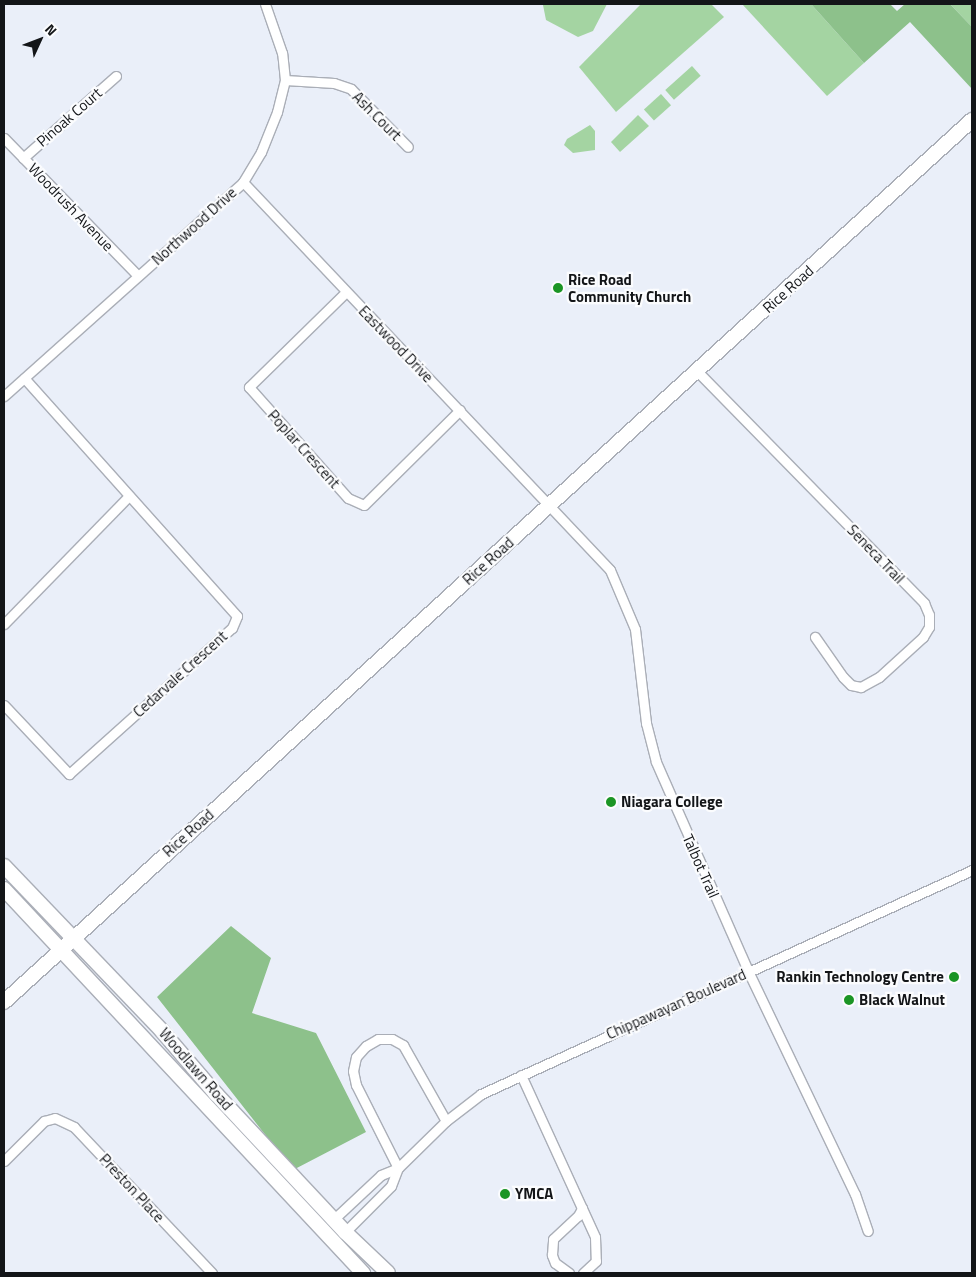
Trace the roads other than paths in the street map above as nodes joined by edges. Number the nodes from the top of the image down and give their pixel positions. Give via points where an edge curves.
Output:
1 (265, 4) edge
2 (116, 76) dead end
3 (285, 80) junction
4 (972, 120) edge
5 (4, 138) edge
6 (408, 147) dead end
7 (23, 158) junction
8 (243, 182) junction
9 (138, 276) junction
10 (346, 292) junction
11 (697, 371) junction
12 (24, 378) junction
13 (4, 396) edge
14 (460, 410) junction
15 (129, 496) junction
16 (549, 505) junction
17 (4, 624) edge
18 (815, 637) dead end
19 (4, 705) edge
20 (4, 866) edge
21 (972, 870) edge
22 (4, 889) edge
23 (74, 937) junction
24 (60, 950) junction
25 (748, 971) junction
26 (4, 1002) edge
27 (520, 1075) junction
28 (446, 1121) junction
29 (4, 1161) edge
30 (398, 1168) junction
31 (582, 1208) junction
32 (334, 1219) junction
33 (868, 1231) dead end
34 (346, 1232) junction
35 (212, 1273) edge
36 (363, 1273) edge
37 (388, 1273) edge
38 (569, 1273) edge
39 (583, 1273) edge

1 - 3 street, Northwood Drive via 282,53
2 - 7 street, Pinoak Court
3 - 6 street, Ash Court via 334,83 351,89
3 - 8 street, Northwood Drive via 271,128
4 - 11 street, Rice Road
5 - 7 street, Woodrush Avenue
7 - 9 street, Woodrush Avenue
8 - 9 street, Northwood Drive
8 - 10 street, Eastwood Drive
9 - 12 street, Northwood Drive
10 - 14 street, Eastwood Drive
10 - 14 street, Poplar Crescent via 249,387 348,498 364,505
11 - 16 street, Rice Road
11 - 18 street, Seneca Trail via 924,603 929,615 929,627 923,637 874,681 860,687 843,677
12 - 13 street, Northwood Drive
12 - 15 street, Cedarvale Crescent
14 - 16 street, Eastwood Drive
15 - 17 street
15 - 19 street, Cedarvale Crescent via 237,616 232,628 69,774
16 - 23 street, Rice Road
16 - 25 street, Talbot Trail via 610,570 629,609 638,640 643,704 656,762
20 - 23 street, Woodlawn Road
21 - 25 street, Chippawayan Boulevard
22 - 24 street, Woodlawn Road
23 - 24 street, Rice Road
23 - 32 street, Woodlawn Road
24 - 26 street, Rice Road
24 - 36 street, Woodlawn Road
25 - 27 street, Chippawayan Boulevard
25 - 33 street, Talbot Trail via 855,1194
27 - 28 street, Chippawayan Boulevard via 481,1094
27 - 31 street
28 - 30 street, Chippawayan Boulevard
28 - 30 street via 404,1045 392,1039 378,1039 366,1046 356,1057 353,1071 356,1085
29 - 35 street, Preston Place via 44,1121 55,1118 74,1127
30 - 32 street, Chippawayan Boulevard via 382,1175
30 - 34 street, Chippawayan Boulevard via 391,1186
31 - 38 street via 578,1216 553,1239 555,1263
31 - 39 street via 597,1250 596,1261
32 - 34 street, Woodlawn Road
34 - 37 street, Woodlawn Road

